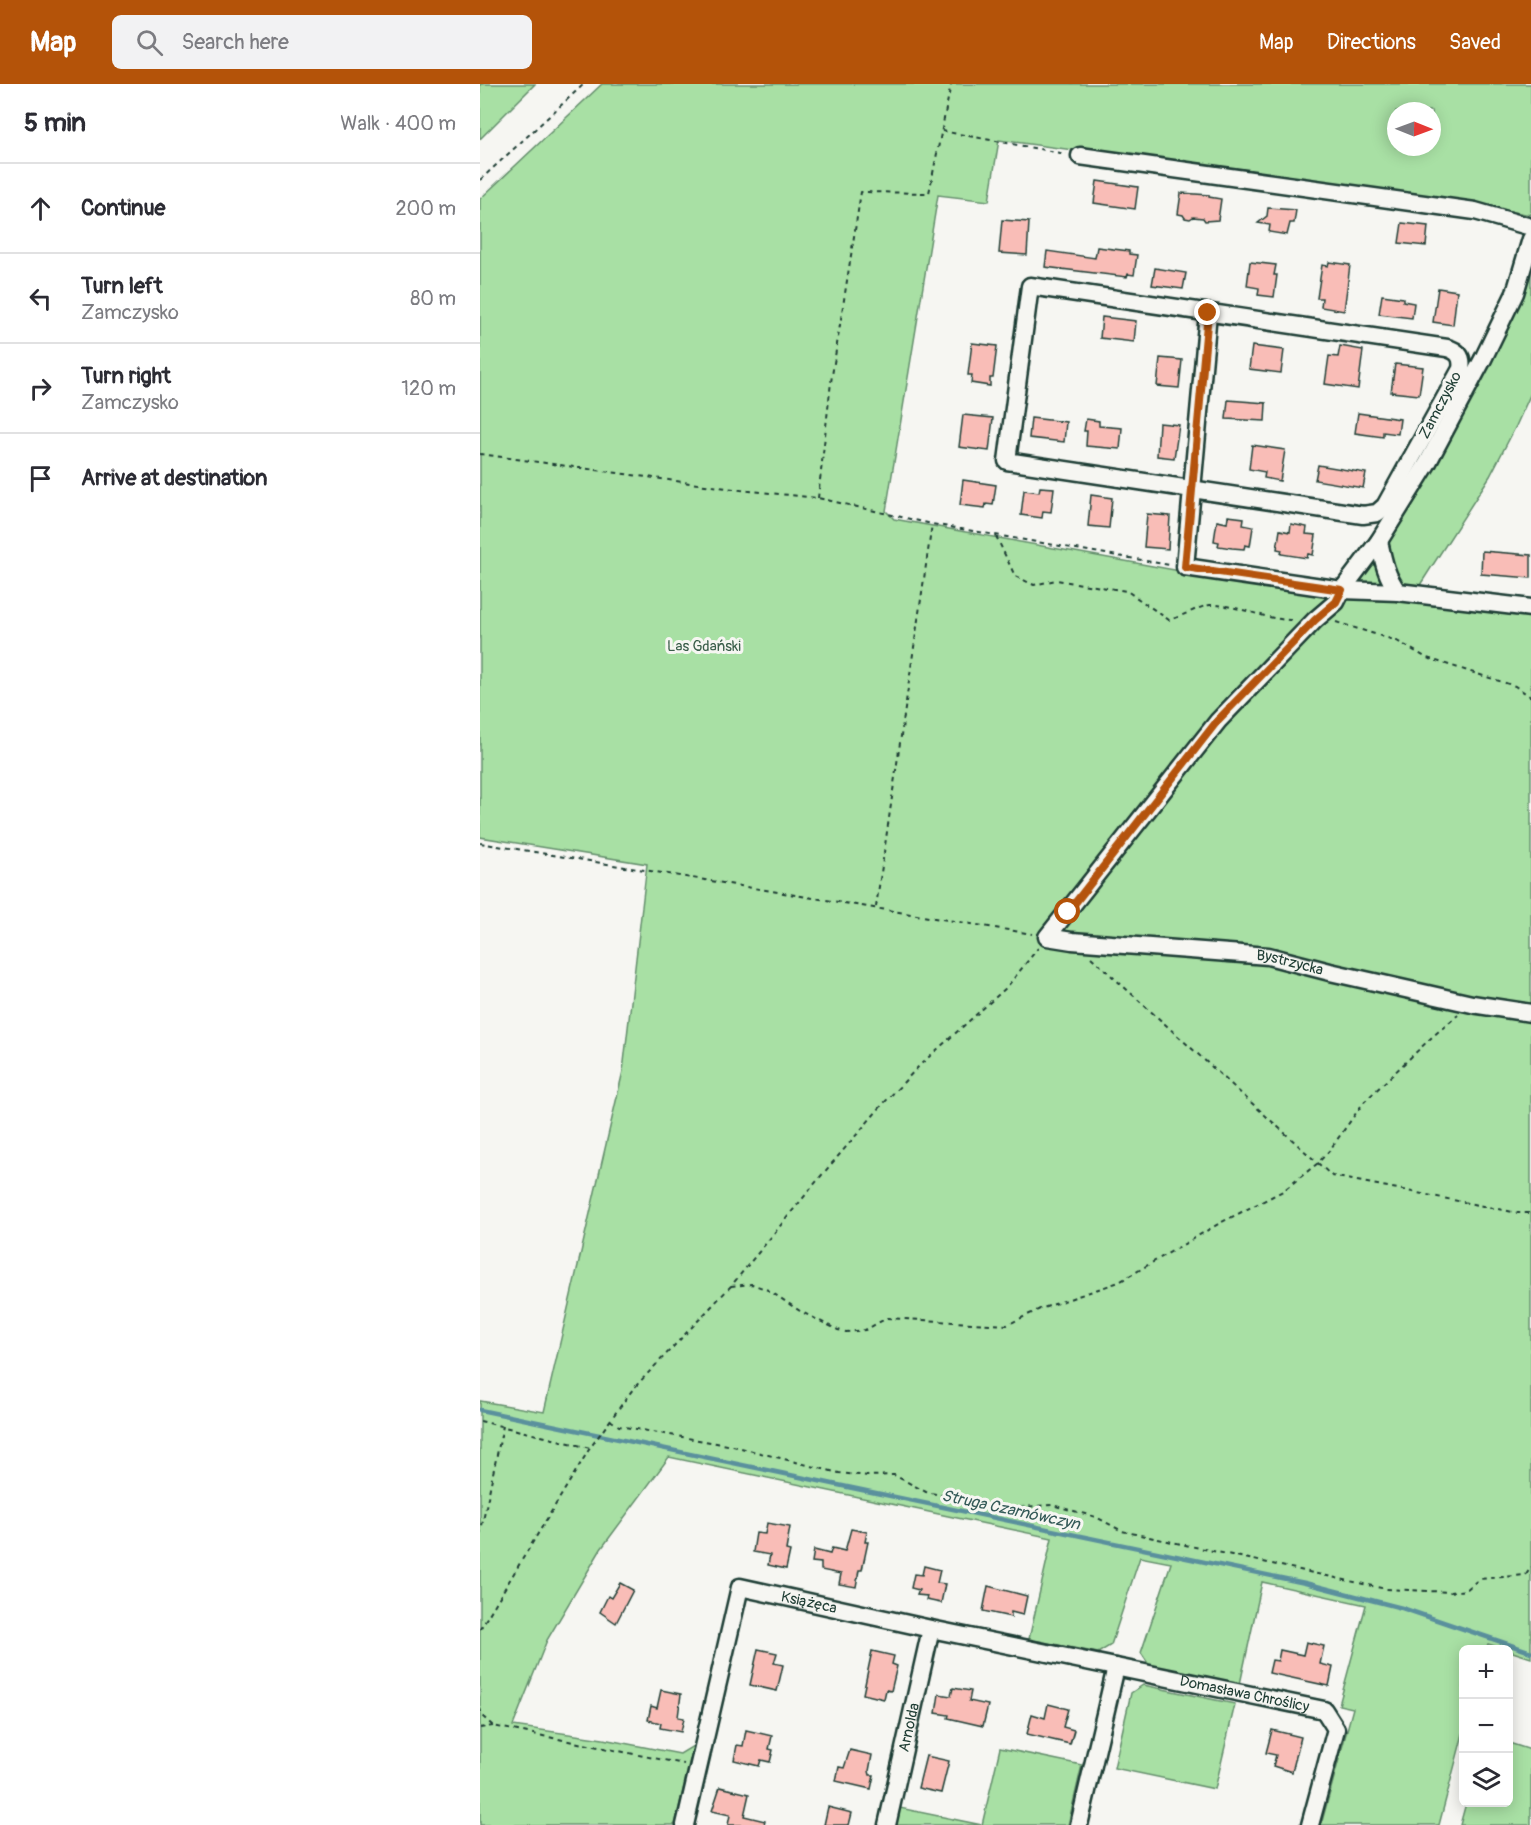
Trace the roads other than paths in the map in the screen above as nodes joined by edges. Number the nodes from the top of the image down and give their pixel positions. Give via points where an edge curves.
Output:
1 (1080, 156) road end
2 (1531, 227) edge
3 (1531, 239) edge
4 (1208, 313) junction
5 (1192, 489) junction
6 (1379, 541) junction
7 (1342, 590) junction
8 (1398, 592) junction
9 (1531, 608) edge
10 (1531, 1013) edge
11 (931, 1629) junction
12 (1116, 1667) junction
13 (685, 1825) edge
14 (887, 1825) edge
15 (1079, 1825) edge
16 (1310, 1825) edge

1 - 2 street via 1475,211
3 - 6 street via 1515,294 1427,464
4 - 5 street
4 - 5 street, Zamczysko via 1030,286 1007,461
4 - 5 street, Zamczysko via 1447,348 1459,354 1462,364 1377,513 1363,515
5 - 7 street via 1185,567
6 - 7 street
6 - 8 street via 1389,580
7 - 8 street
7 - 10 street, Bystrzycka via 1336,602 1218,720 1047,937 1268,956 1472,1004
8 - 9 street
11 - 12 street, Książęca
11 - 13 street, Książęca via 740,1587
11 - 14 street, Arnolda
12 - 15 street
12 - 16 street, Domasława Chroślicy via 1324,1710 1336,1729

